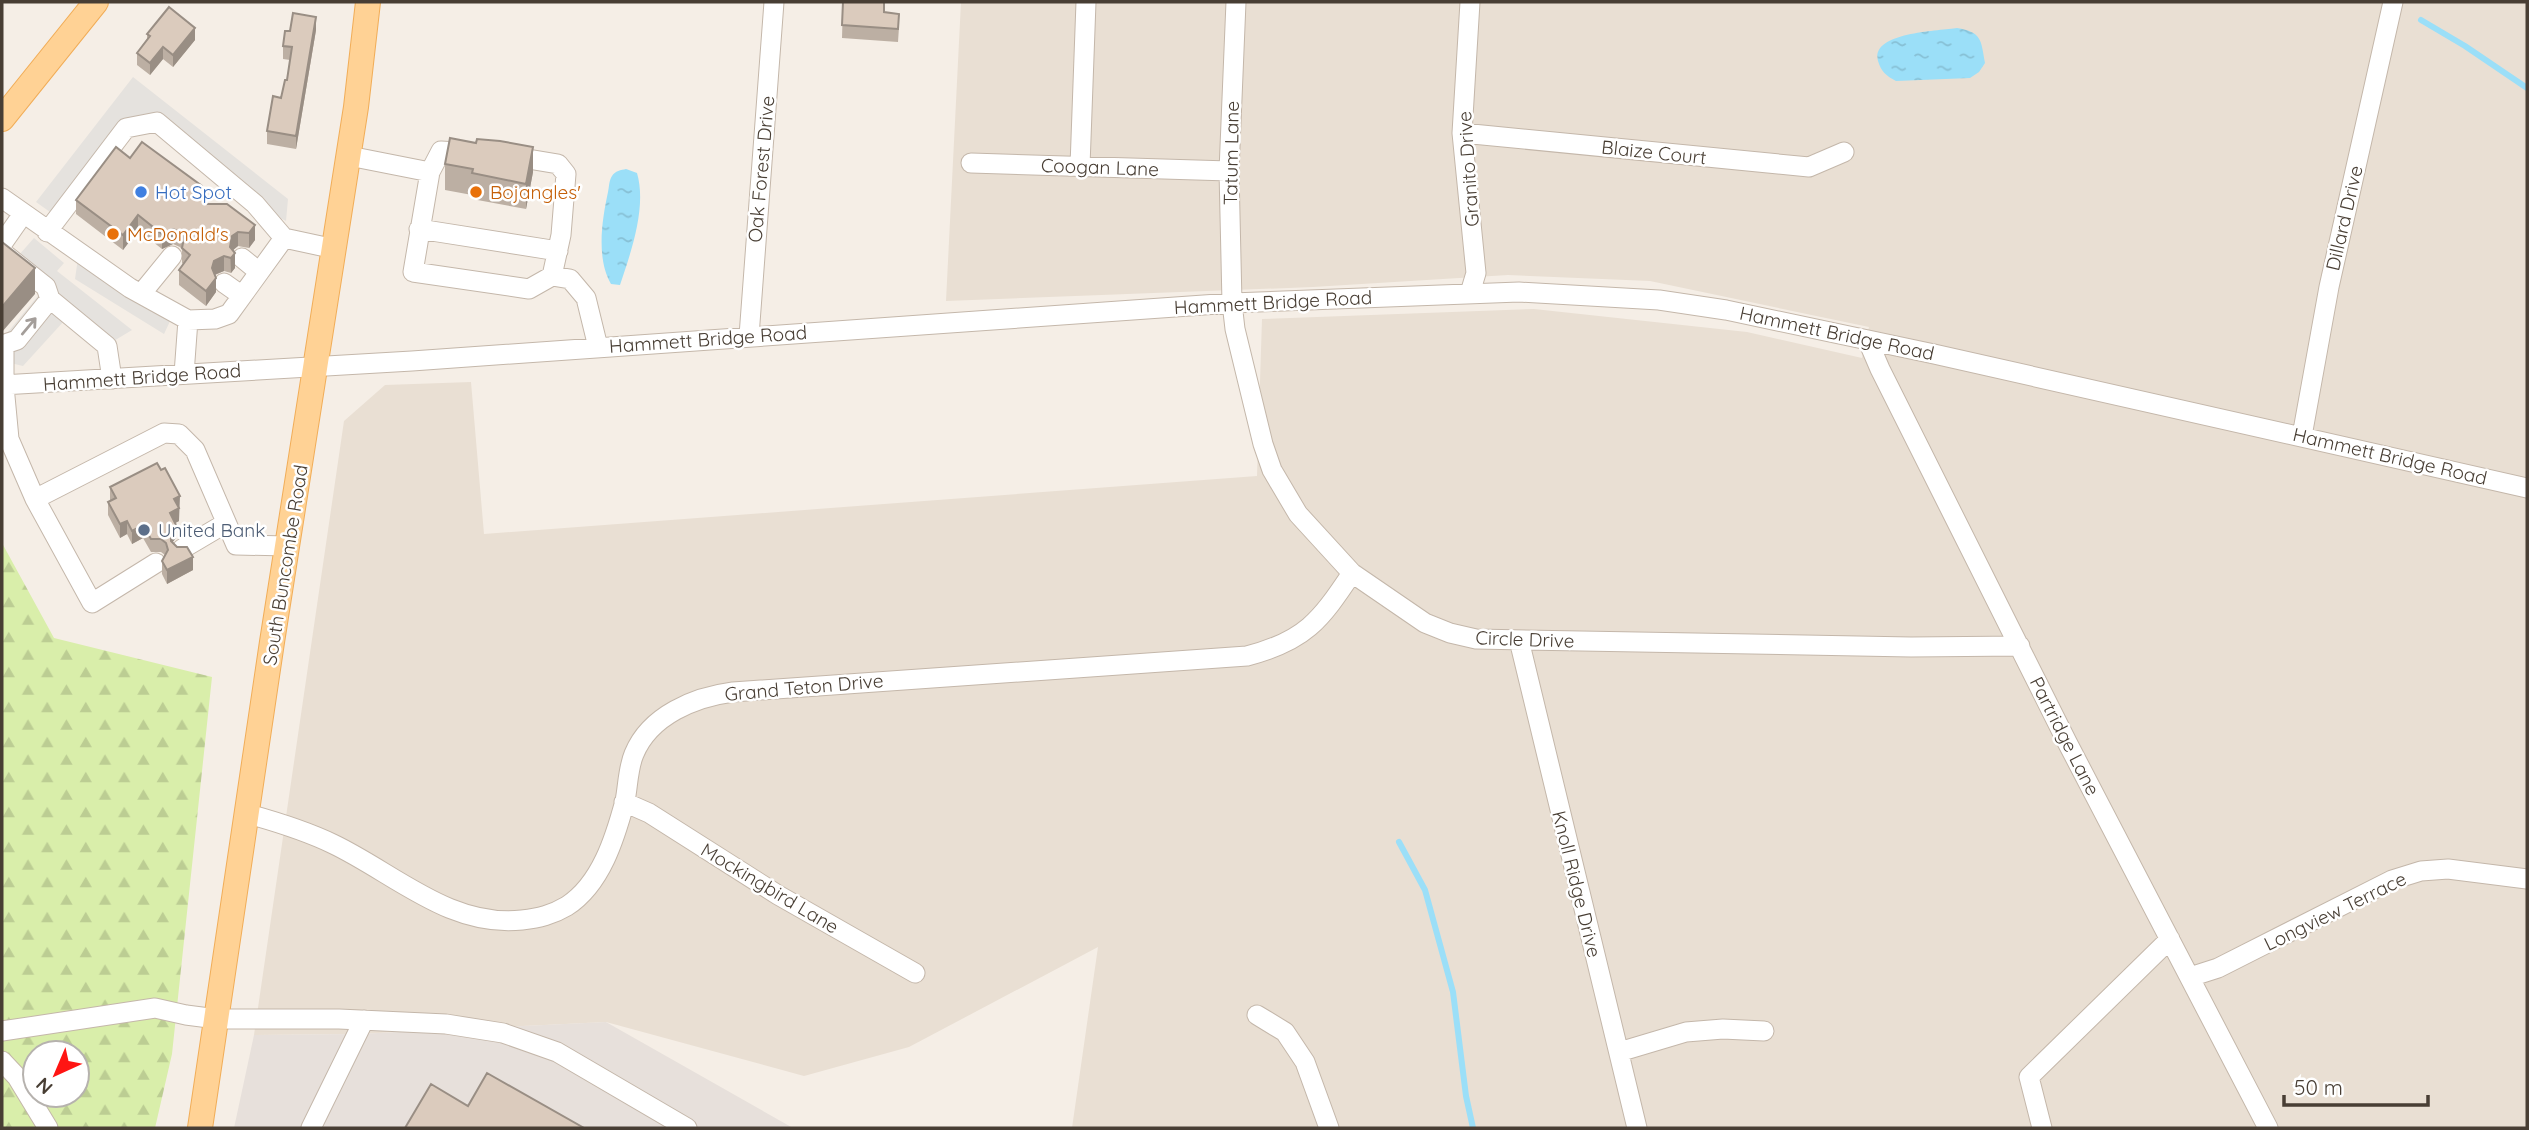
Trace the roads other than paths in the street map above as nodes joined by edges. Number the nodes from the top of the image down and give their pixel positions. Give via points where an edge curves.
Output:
1 (368, 2) edge
2 (774, 2) edge
3 (1086, 2) edge
4 (1236, 2) edge
5 (1470, 2) edge
6 (2393, 2) edge
7 (90, 4) edge
8 (2, 119) edge
9 (1462, 133) junction
10 (1844, 152) dead end
11 (349, 156) junction
12 (971, 163) dead end
13 (1080, 166) junction
14 (1229, 171) junction
15 (430, 172) junction
16 (2, 198) edge
17 (255, 204) junction
18 (234, 206) edge
19 (23, 214) junction
20 (419, 229) junction
21 (47, 232) junction
22 (284, 238) junction
23 (2, 244) edge
24 (335, 249) junction
25 (558, 251) junction
26 (2, 252) edge
27 (172, 256) dead end
28 (242, 258) dead end
29 (259, 272) junction
30 (552, 276) junction
31 (224, 283) dead end
32 (1470, 293) junction
33 (141, 294) junction
34 (242, 295) junction
35 (50, 299) junction
36 (1232, 303) junction
37 (188, 320) junction
38 (749, 336) junction
39 (1868, 341) junction
40 (3, 345) edge
41 (598, 347) junction
42 (317, 366) junction
43 (184, 374) junction
44 (112, 379) junction
45 (3, 385) edge
46 (2302, 436) junction
47 (2527, 488) edge
48 (35, 499) junction
49 (226, 523) junction
50 (288, 546) junction
51 (182, 549) edge
52 (156, 563) dead end
53 (1352, 572) junction
54 (1519, 640) junction
55 (2020, 646) junction
56 (624, 802) junction
57 (248, 814) junction
58 (2527, 879) edge
59 (2171, 939) junction
60 (915, 973) dead end
61 (2190, 977) junction
62 (1257, 1015) dead end
63 (216, 1019) junction
64 (364, 1020) junction
65 (2, 1031) edge
66 (1764, 1031) dead end
67 (1619, 1052) junction
68 (2, 1062) edge
69 (48, 1128) edge
70 (200, 1128) edge
71 (311, 1128) edge
72 (687, 1128) edge
73 (1329, 1128) edge
74 (1637, 1128) edge
75 (2042, 1128) edge
76 (2268, 1128) edge

1 - 11 main road, South Buncombe Road
2 - 38 street, Oak Forest Drive
3 - 13 street
4 - 14 street, Tatum Lane
5 - 9 street, Granito Drive
6 - 46 street, Dillard Drive via 2329,287
7 - 8 main road
9 - 10 street, Blaize Court via 1809,167
9 - 32 street, Granito Drive via 1476,273
11 - 15 street
11 - 24 main road, South Buncombe Road
12 - 13 street, Coogan Lane
13 - 14 street, Coogan Lane
14 - 36 street, Tatum Lane
15 - 20 street
15 - 25 street via 442,151 501,154 558,164 566,174
16 - 19 street
17 - 18 street
17 - 21 street via 157,122 126,128
17 - 22 street
19 - 21 street
19 - 23 street
20 - 25 street
20 - 30 street via 412,272 529,289
21 - 33 street
22 - 24 street
22 - 29 street
24 - 42 main road, South Buncombe Road
25 - 30 street
26 - 35 street via 46,286
27 - 33 street
28 - 29 street
29 - 34 street
30 - 41 street via 570,279 586,298
31 - 34 street
32 - 36 street, Hammett Bridge Road
32 - 39 street, Hammett Bridge Road via 1659,300
33 - 37 street
34 - 37 street via 229,314
40 -> 35 street via 17,340
35 - 44 street via 107,346
36 - 38 street, Hammett Bridge Road
36 - 53 street, Circle Drive via 1272,470 1298,514
37 - 43 street
38 - 41 street, Hammett Bridge Road
39 - 46 street, Hammett Bridge Road
39 - 55 street, Partridge Lane
40 - 45 street
41 - 42 street, Hammett Bridge Road
42 - 43 street, Hammett Bridge Road
42 - 50 main road, South Buncombe Road
43 - 44 street, Hammett Bridge Road
44 - 45 street, Hammett Bridge Road
45 - 48 street via 9,439
46 - 47 street, Hammett Bridge Road
48 - 49 street via 164,433 179,434 195,450
48 - 52 street via 92,603
49 - 50 street via 236,545
49 - 51 street
50 - 57 main road, South Buncombe Road
53 - 54 street, Circle Drive via 1438,629 1476,639
53 - 56 street, Grand Teton Drive via 1314,624 1285,644 1247,656 900,679 704,698 663,718 646,735 634,754
54 - 55 street, Circle Drive
54 - 67 street, Knoll Ridge Drive
55 - 59 street, Partridge Lane
56 - 57 street, Grand Teton Drive via 604,862 584,891 552,914 509,921 480,919 450,909 332,844
56 - 60 street, Mockingbird Lane
57 - 63 main road, South Buncombe Road
58 - 61 street, Longview Terrace via 2461,870 2421,871 2392,880 2218,968
59 - 61 street, Partridge Lane
59 - 75 street via 2029,1077
61 - 76 street, Partridge Lane
62 - 73 street via 1285,1032 1305,1062
63 - 64 street
63 - 65 street via 155,1008
63 - 70 main road, South Buncombe Road
64 - 71 street
64 - 72 street via 446,1024 503,1033 558,1052
66 - 67 street via 1686,1032
67 - 74 street, Knoll Ridge Drive
68 - 69 street via 17,1077

